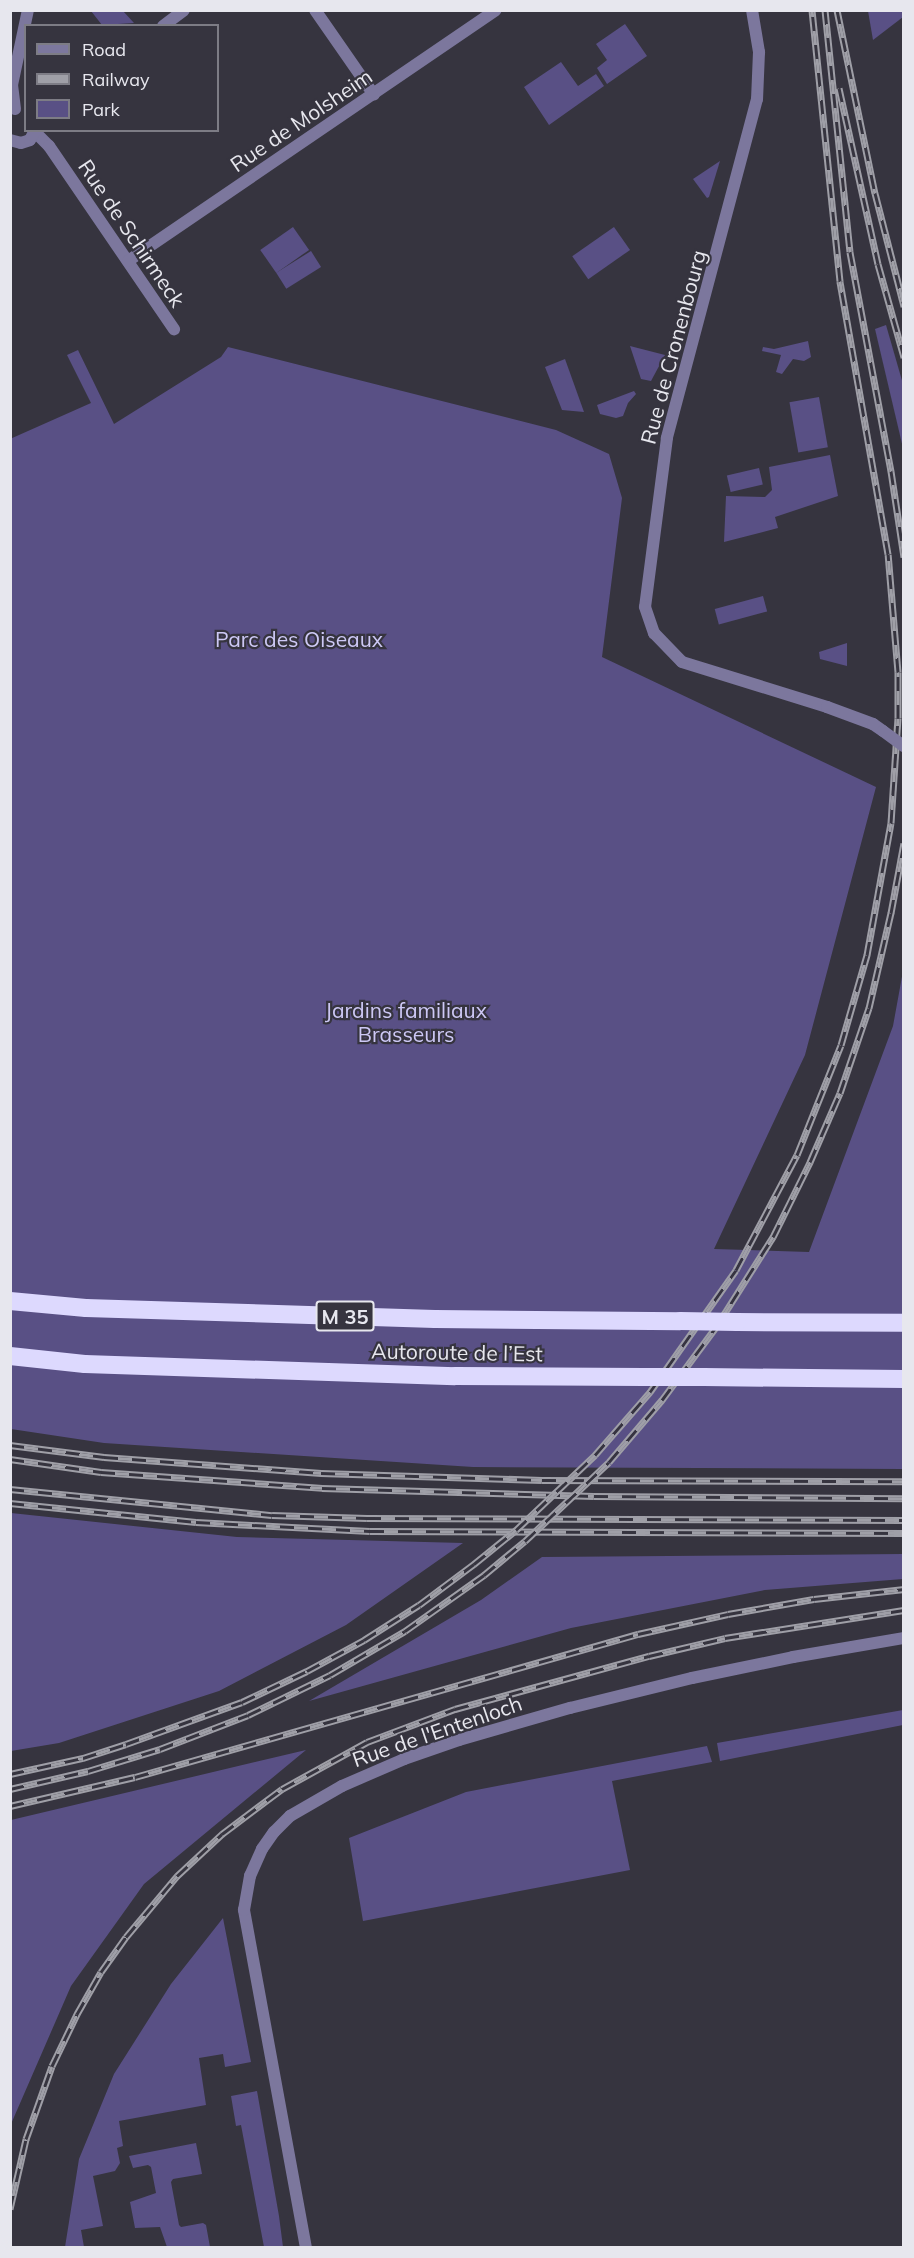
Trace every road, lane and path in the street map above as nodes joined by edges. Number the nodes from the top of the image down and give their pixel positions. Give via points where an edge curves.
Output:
1 (184, 10) edge
2 (315, 10) edge
3 (496, 10) edge
4 (752, 10) edge
5 (165, 24) edge
6 (24, 29) edge
7 (374, 95) junction
8 (17, 111) edge
9 (34, 132) edge
10 (36, 132) edge
11 (11, 141) edge
12 (128, 261) junction
13 (174, 329) dead end
14 (903, 746) edge
15 (10, 1301) edge
16 (903, 1323) edge
17 (10, 1356) edge
18 (903, 1379) edge
19 (903, 1638) edge
20 (306, 2247) edge

1 - 5 street
2 - 7 street
3 - 7 street, Rue de Molsheim
4 - 14 street, Rue de Cronenbourg, bridge via 759,52 757,99 667,438 645,607 654,633 682,662 873,724
6 - 8 street via 12,85
7 - 12 street, Rue de Molsheim
9 - 11 street via 30,140
10 - 12 street, Rue de Schirmeck
12 - 13 street, Rue de Schirmeck
15 - 16 highway, Autoroute de l’Est / M 35, bridge via 86,1308 435,1319
17 - 18 highway, Autoroute de l’Est, bridge via 85,1364 455,1376
19 - 20 street, Rue de l'Entenloch via 693,1678 459,1740 404,1758 342,1786 290,1816 274,1832 253,1870 244,1910

